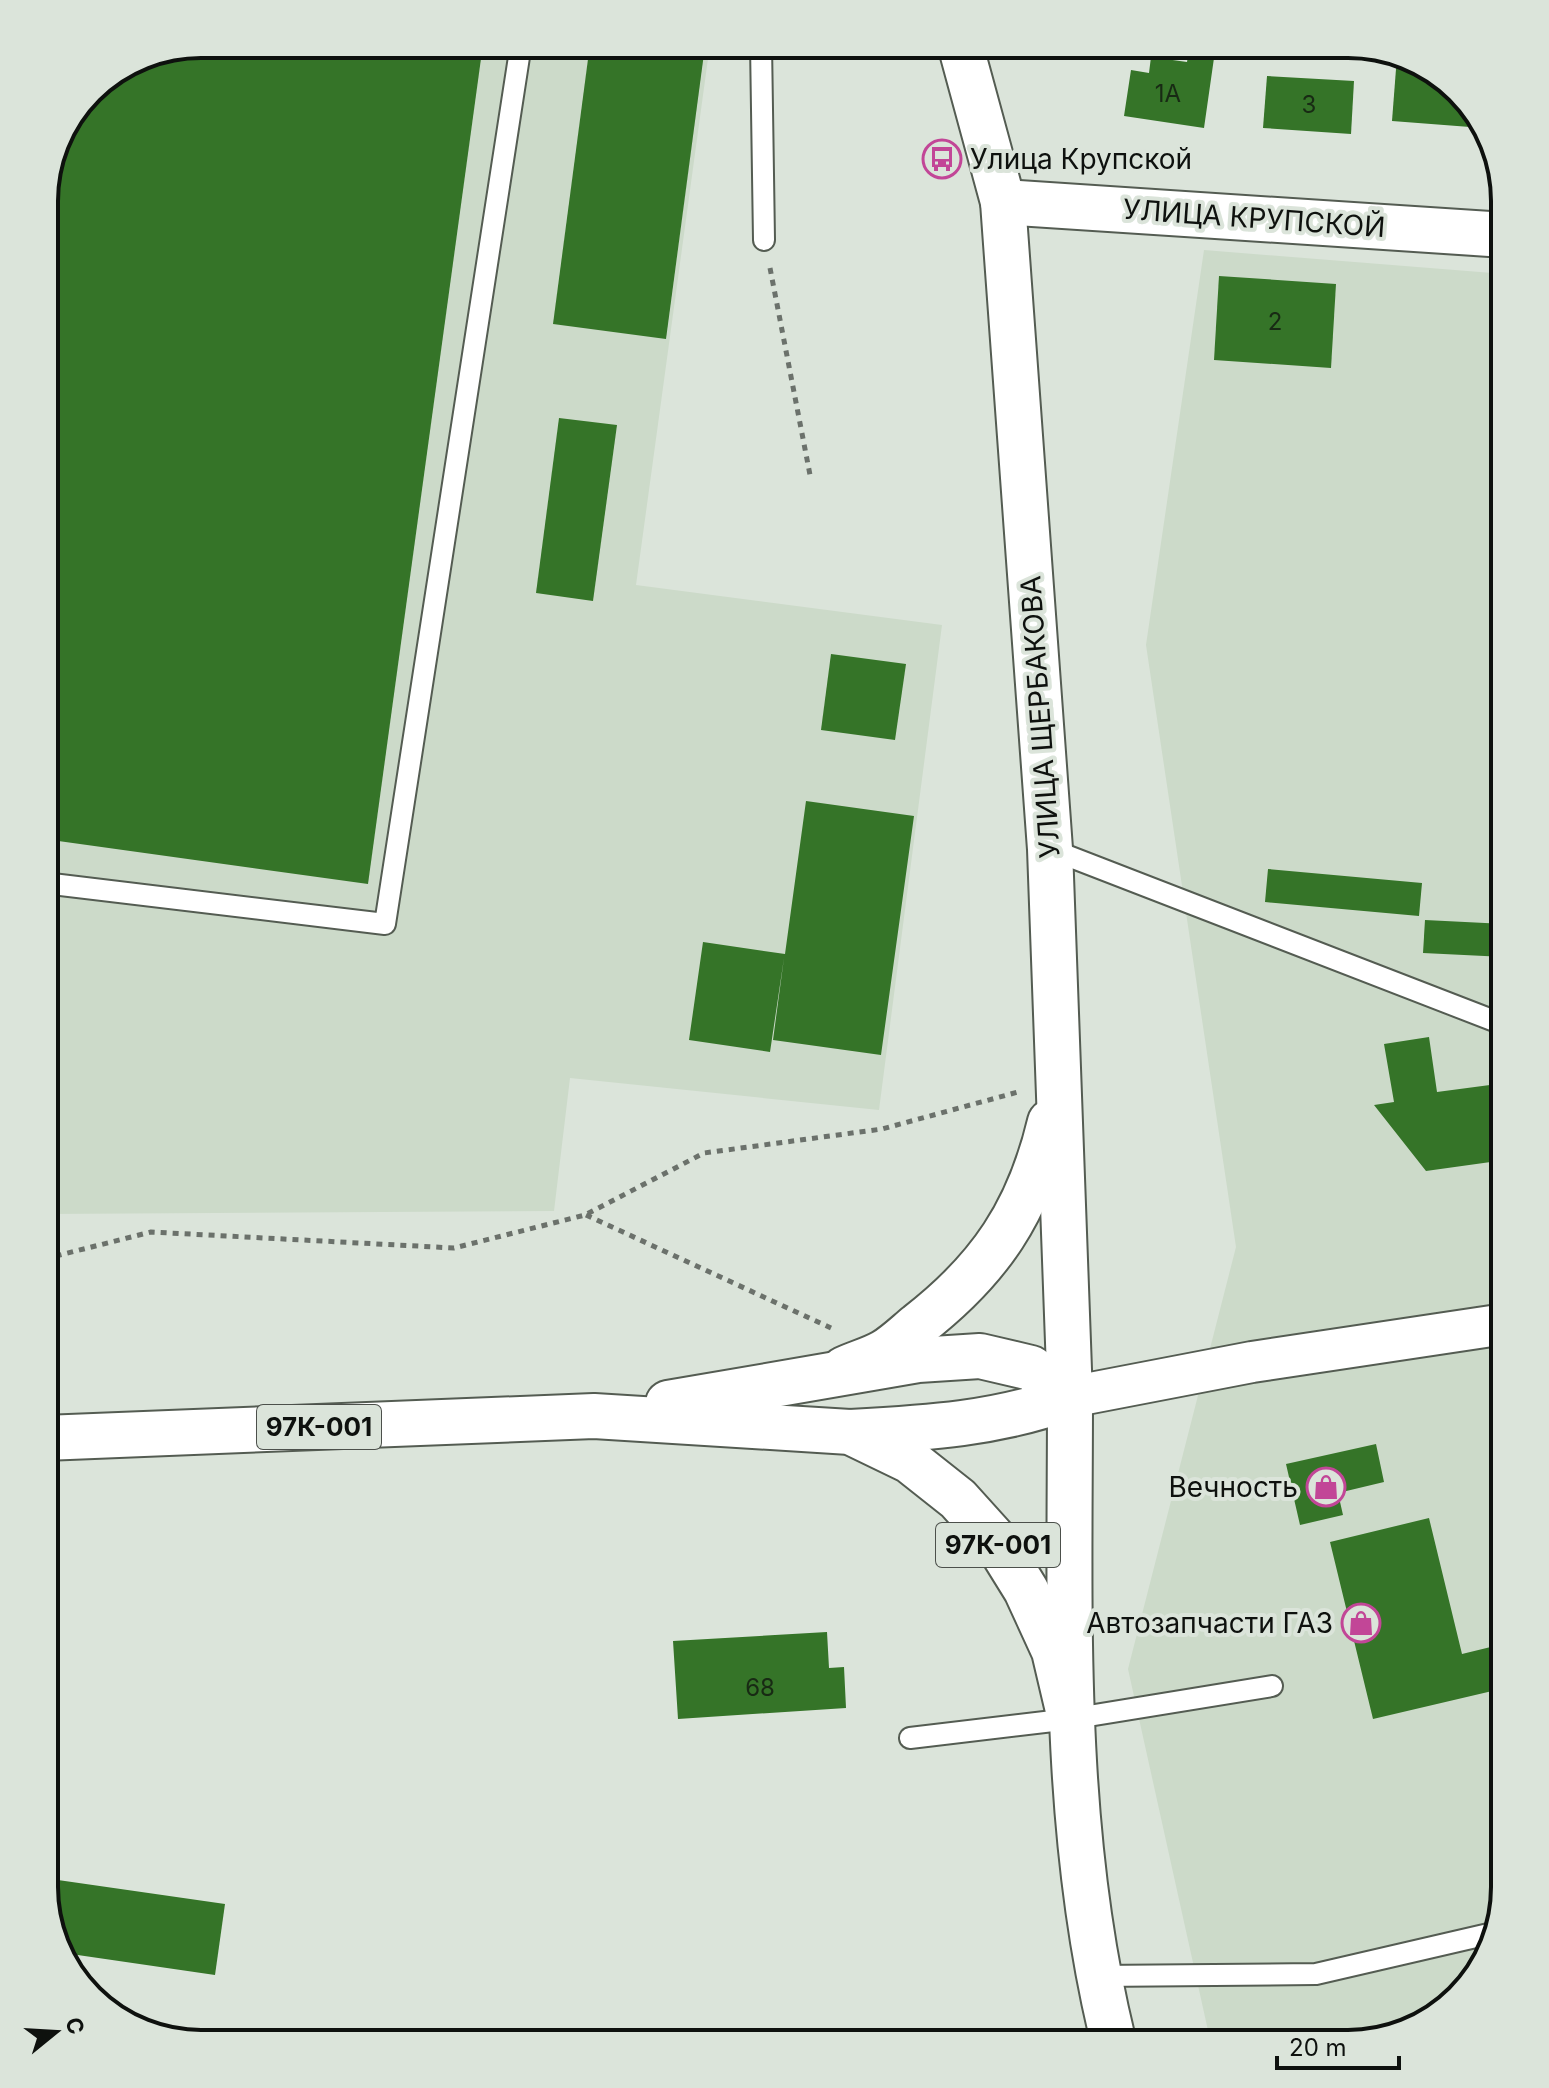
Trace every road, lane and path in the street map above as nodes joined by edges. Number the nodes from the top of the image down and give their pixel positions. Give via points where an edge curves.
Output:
1 (519, 58) edge
2 (761, 58) edge
3 (964, 58) edge
4 (1003, 202) junction
5 (1491, 234) edge
6 (764, 240) joint
7 (811, 480) dead end
8 (1050, 849) junction
9 (58, 885) edge
10 (1491, 1020) edge
11 (1060, 1081) junction
12 (585, 1215) junction
13 (58, 1255) edge
14 (1491, 1326) edge
15 (883, 1352) junction
16 (827, 1375) junction
17 (1070, 1397) junction
18 (594, 1416) junction
19 (850, 1432) junction
20 (58, 1437) edge
21 (1272, 1686) dead end
22 (1070, 1719) junction
23 (910, 1738) dead end
24 (1482, 1936) edge
25 (1097, 1976) junction
26 (1110, 2030) edge

1 - 9 lane via 385,924
2 - 6 lane
3 - 4 main road, УЛИЦА ЩЕРБАКОВА
4 - 5 main road, УЛИЦА КРУПСКОЙ
4 - 8 main road, УЛИЦА ЩЕРБАКОВА
6 - 7 path
8 - 10 lane
8 - 11 main road, УЛИЦА ЩЕРБАКОВА
11 - 12 path via 882,1129 704,1153
11 - 15 main road via 1041,1161 1019,1213 988,1259 937,1310
11 - 17 main road, УЛИЦА ЩЕРБАКОВА
12 - 13 path via 454,1248 151,1232
12 - 15 path
14 - 17 street via 1252,1362
15 - 16 main road
16 - 17 main road, 97К-001 via 980,1356 1031,1368
16 - 18 main road, 97К-001
17 - 19 main road, 97К-001 via 997,1419
17 - 22 main road, 97К-001
18 - 19 main road, 97К-001
18 - 20 main road, 97К-001
19 - 22 main road, 97К-001 via 910,1461 958,1499 995,1540 1054,1651
21 - 22 lane
22 - 23 lane
22 - 25 main road, 97К-001 via 1079,1854
24 - 25 lane via 1316,1974
25 - 26 main road, 97К-001

